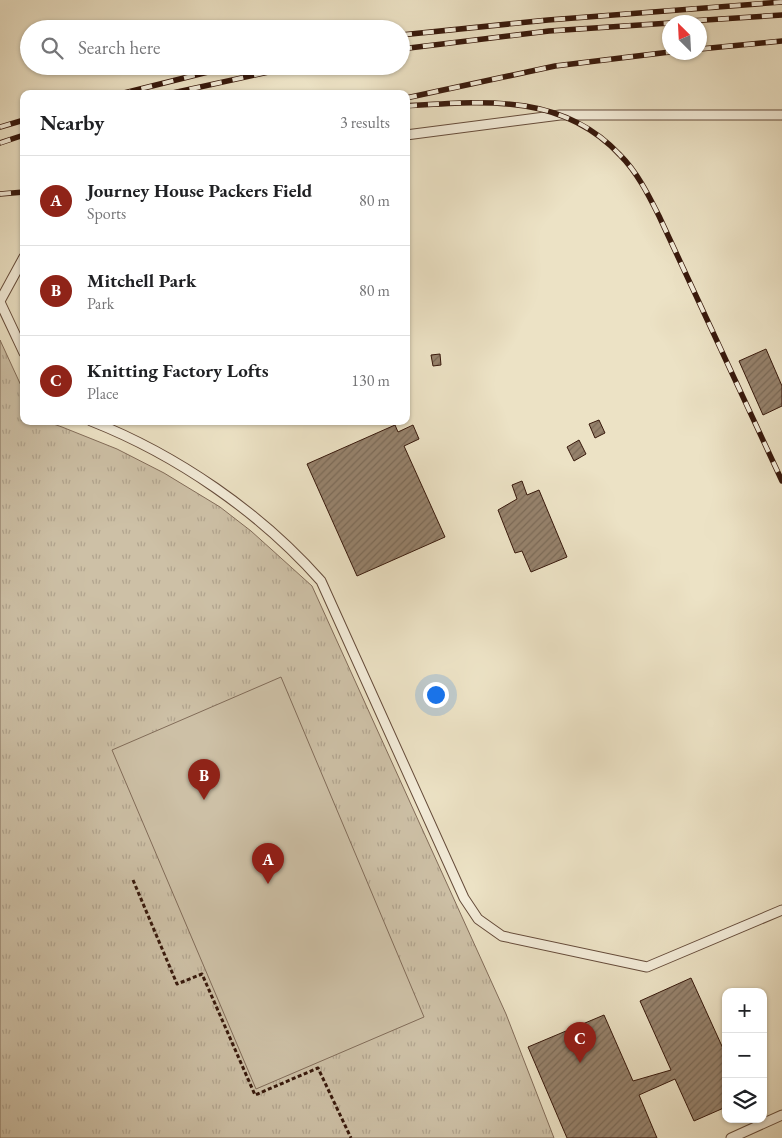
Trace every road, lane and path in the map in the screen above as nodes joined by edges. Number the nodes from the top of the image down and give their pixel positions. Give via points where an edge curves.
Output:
1 (782, 115) edge
2 (410, 134) edge
3 (20, 264) edge
4 (0, 302) edge
5 (20, 344) edge
6 (99, 425) edge
7 (133, 880) dead end
8 (782, 910) edge
9 (782, 1115) edge
10 (351, 1138) edge
11 (731, 1138) edge

1 - 2 lane via 560,115
3 - 4 lane
4 - 5 lane
6 - 8 lane via 167,458 236,503 292,549 321,581 464,898 478,919 502,936 647,967
7 - 10 path via 177,984 202,974 254,1095 318,1068
9 - 11 lane

